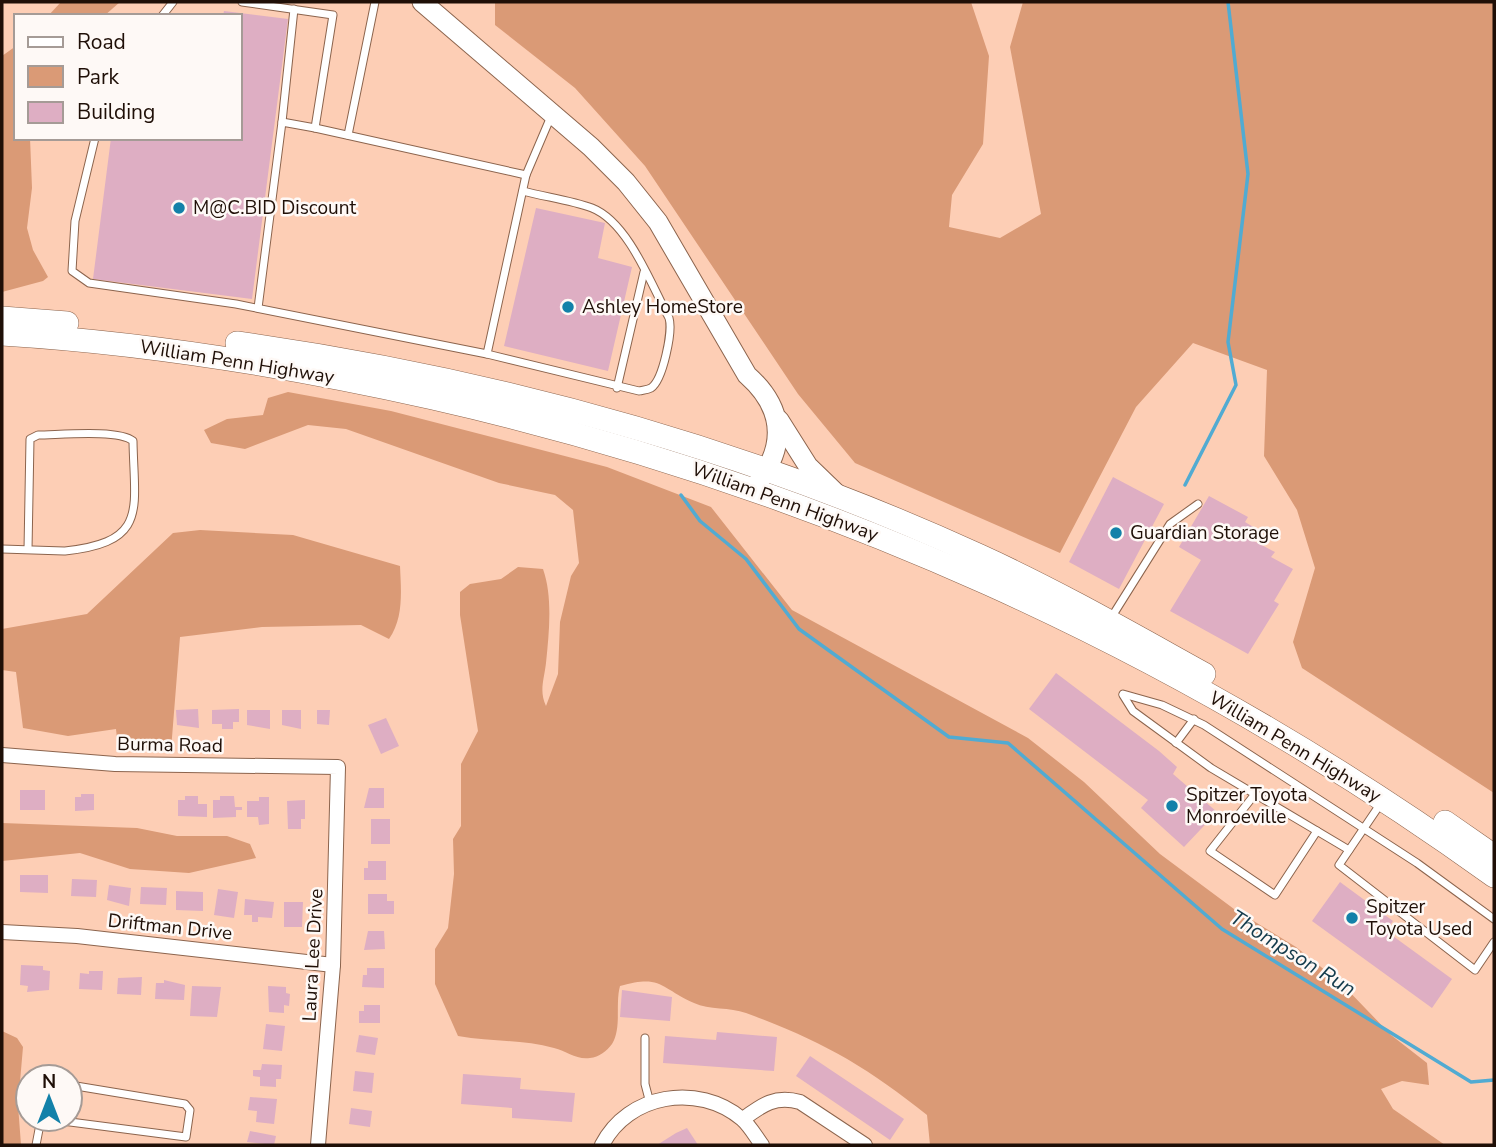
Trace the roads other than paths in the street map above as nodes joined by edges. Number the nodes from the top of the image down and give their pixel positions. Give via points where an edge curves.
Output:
1 (242, 2) edge
2 (375, 2) edge
3 (422, 2) edge
4 (294, 9) junction
5 (552, 114) junction
6 (282, 122) junction
7 (315, 128) junction
8 (348, 135) junction
9 (95, 140) edge
10 (526, 175) junction
11 (523, 191) junction
12 (644, 271) junction
13 (258, 308) junction
14 (2, 317) edge
15 (2, 334) edge
16 (486, 354) junction
17 (747, 374) junction
18 (617, 388) junction
19 (776, 416) junction
20 (758, 475) junction
21 (842, 498) junction
22 (1198, 504) dead end
23 (2, 549) edge
24 (28, 550) junction
25 (1109, 622) junction
26 (1194, 719) junction
27 (1176, 743) junction
28 (2, 755) edge
29 (338, 767) joint
30 (1255, 794) junction
31 (1383, 800) junction
32 (1365, 828) junction
33 (1317, 831) junction
34 (1349, 850) junction
35 (1494, 856) edge
36 (1494, 876) edge
37 (1494, 919) edge
38 (2, 932) edge
39 (1494, 942) edge
40 (334, 965) junction
41 (645, 1038) dead end
42 (84, 1087) edge
43 (650, 1103) junction
44 (743, 1119) junction
45 (84, 1124) edge
46 (318, 1145) edge
47 (602, 1145) edge
48 (762, 1145) edge
49 (865, 1145) edge

1 - 4 lane
2 - 8 lane
3 - 5 main road
4 - 6 lane
4 - 7 lane via 333,15
5 - 10 lane
5 - 17 main road via 642,200
6 - 7 lane
6 - 13 lane
7 - 8 lane
8 - 10 lane
9 - 13 lane via 75,221 72,271 89,284
10 - 11 lane
11 - 12 lane via 592,208 610,218
11 - 16 lane
12 - 18 lane
12 - 18 lane via 669,318 671,331 660,376 652,387 639,391
13 - 16 lane
14 - 20 highway, William Penn Highway via 190,336 407,371 604,419
15 - 20 highway, William Penn Highway via 121,344 283,366 545,425 676,462
16 - 18 lane
17 - 19 main road via 764,390
17 - 20 main road via 765,427
19 - 20 main road via 778,435
19 - 21 main road via 803,459
20 - 21 highway, William Penn Highway
20 - 31 highway, William Penn Highway via 1065,617 1239,711
21 - 25 highway, William Penn Highway via 981,556
22 - 25 lane via 1170,524
23 - 24 lane
24 - 24 lane via 94,548 129,528 134,516 133,440 98,435 38,435 30,439
25 - 35 highway, William Penn Highway via 1305,732
26 - 27 lane
26 - 27 lane via 1123,694 1133,711
26 - 32 lane
27 - 30 lane
28 - 29 street, Burma Road via 115,764
29 - 40 street, Laura Lee Drive
30 - 33 lane
30 - 33 lane via 1210,851 1275,895
31 - 32 lane
31 - 36 highway, William Penn Highway
32 - 34 lane
32 - 37 lane
33 - 34 lane
34 - 39 lane via 1339,865 1475,970
38 - 40 street, Driftman Drive
40 - 46 street, Laura Lee Drive
41 - 43 lane via 645,1084
42 - 45 lane via 186,1104 190,1110 187,1137
43 - 44 street via 678,1097 700,1100 720,1105
43 - 47 street via 621,1119
44 - 48 street
44 - 49 street via 772,1101 789,1099

